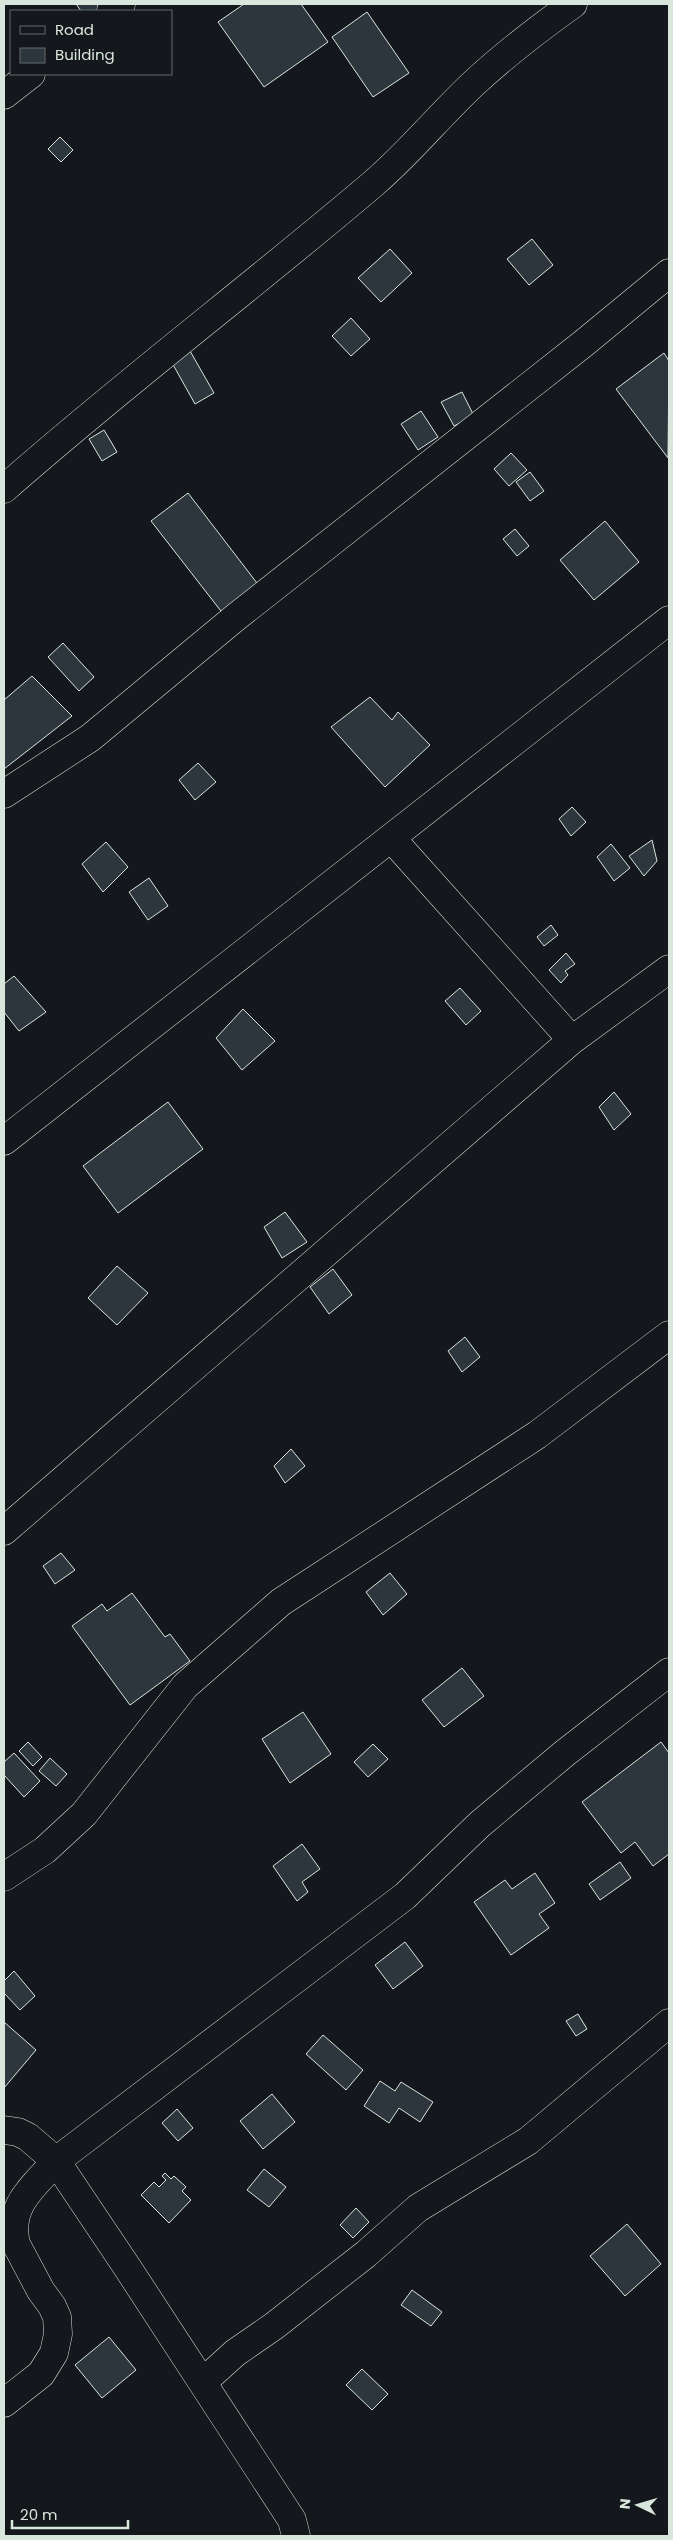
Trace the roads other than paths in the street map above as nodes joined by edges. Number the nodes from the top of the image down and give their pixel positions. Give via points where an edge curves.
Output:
1 (573, 4) edge
2 (30, 75) edge
3 (4, 95) edge
4 (669, 273) edge
5 (4, 489) edge
6 (669, 620) edge
7 (4, 794) edge
8 (392, 839) junction
9 (669, 969) edge
10 (572, 1040) junction
11 (4, 1141) edge
12 (669, 1334) edge
13 (4, 1531) edge
14 (669, 1672) edge
15 (4, 1877) edge
16 (669, 2023) edge
17 (4, 2130) edge
18 (56, 2161) junction
19 (203, 2382) junction
20 (4, 2403) edge
21 (296, 2536) edge

1 - 5 street via 527,37 473,84 376,181 87,416
2 - 3 street
4 - 7 street via 236,617 90,738
6 - 8 street
8 - 10 street
8 - 11 street
9 - 10 street
10 - 13 street
12 - 15 street via 537,1435 281,1602 185,1686 84,1814 45,1850
14 - 18 street via 480,1824 406,1896
16 - 19 street via 528,2142 418,2208 366,2254 235,2353
17 - 18 street via 28,2137
18 - 19 street
18 - 20 street via 22,2200 14,2219 14,2232 16,2244 57,2317 58,2334 54,2352 41,2374
19 - 21 street via 292,2520

